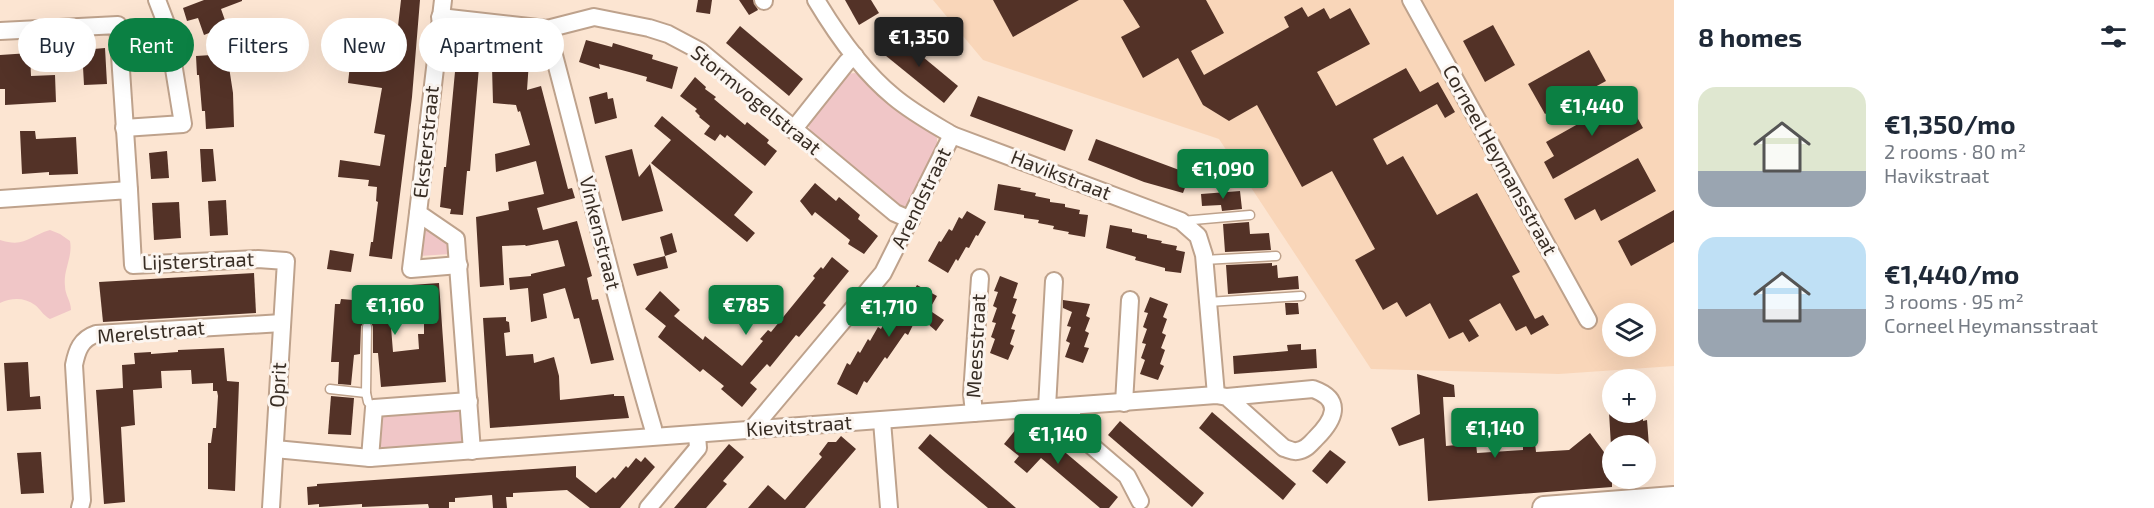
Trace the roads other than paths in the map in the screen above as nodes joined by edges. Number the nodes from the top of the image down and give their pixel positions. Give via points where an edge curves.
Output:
1 (158, 0) edge
2 (443, 0) edge
3 (593, 0) edge
4 (816, 0) edge
5 (1411, 0) edge
6 (440, 17) junction
7 (449, 18) edge
8 (594, 18) junction
9 (564, 25) edge
10 (0, 31) edge
11 (855, 56) junction
12 (558, 72) edge
13 (124, 128) junction
14 (793, 129) junction
15 (952, 135) junction
16 (129, 190) junction
17 (0, 199) edge
18 (418, 213) junction
19 (1250, 215) dead end
20 (911, 220) junction
21 (1181, 221) junction
22 (1276, 256) dead end
23 (1204, 260) junction
24 (286, 261) joint
25 (459, 265) junction
26 (980, 278) dead end
27 (1054, 281) dead end
28 (1300, 297) dead end
29 (1130, 300) dead end
30 (1208, 302) junction
31 (1588, 320) dead end
32 (282, 323) junction
33 (368, 327) dead end
34 (330, 389) dead end
35 (1221, 396) junction
36 (370, 400) junction
37 (469, 401) junction
38 (1124, 403) junction
39 (1072, 406) junction
40 (1047, 407) junction
41 (974, 413) junction
42 (882, 421) junction
43 (753, 428) junction
44 (697, 435) junction
45 (654, 436) junction
46 (275, 449) junction
47 (472, 451) junction
48 (370, 458) junction
49 (1674, 498) edge
50 (1140, 501) dead end
51 (80, 508) edge
52 (272, 508) edge
53 (648, 508) edge
54 (889, 508) edge
55 (1544, 508) edge

1 - 13 street via 167,26 183,124
2 - 6 street, Eksterstraat
3 - 8 street
4 - 11 street, Havikstraat
5 - 31 street, Corneel Heymansstraat
6 - 7 street, Stormvogelstraat
6 - 18 street, Eksterstraat
8 - 9 street, Stormvogelstraat
8 - 14 street, Stormvogelstraat via 650,28 693,47
10 - 13 street via 118,25
11 - 14 street
11 - 15 street, Havikstraat via 893,97
12 - 45 street, Vinkenstraat
13 - 16 street
14 - 20 street, Stormvogelstraat via 895,213
15 - 20 street, Arendstraat
15 - 21 street, Havikstraat
16 - 17 street
16 - 24 street, Lijsterstraat via 133,265
18 - 25 street, Eksterstraat via 456,239
18 - 25 street, Eksterstraat via 411,269
19 - 21 lane
20 - 43 street, Arendstraat via 883,273
21 - 23 street, Havikstraat via 1198,236
22 - 23 lane
23 - 30 street, Havikstraat
24 - 32 street, Oprit
25 - 37 street, Eksterstraat
26 - 41 street, Meesstraat
27 - 40 street
28 - 30 lane
29 - 38 street
30 - 35 street, Havikstraat
32 - 46 street, Oprit
32 - 51 street, Merelstraat via 96,334 84,340 74,365
33 - 36 lane
34 - 36 lane
35 - 35 street, Kievitstraat via 1284,448 1295,452 1306,448 1327,427 1333,413 1332,402 1313,389
35 - 38 street, Kievitstraat
36 - 37 street
36 - 48 street
37 - 47 street, Eksterstraat
38 - 39 street, Kievitstraat
39 - 40 street, Kievitstraat
39 - 50 street via 1072,429 1127,476
40 - 41 street, Kievitstraat
41 - 42 street, Kievitstraat
42 - 43 street, Kievitstraat
42 - 54 street
43 - 44 street, Kievitstraat
44 - 45 street, Kievitstraat
44 - 53 street via 698,448
45 - 47 street, Kievitstraat
46 - 48 street, Kievitstraat
46 - 52 street, Oprit
47 - 48 street, Kievitstraat
49 - 55 main road

